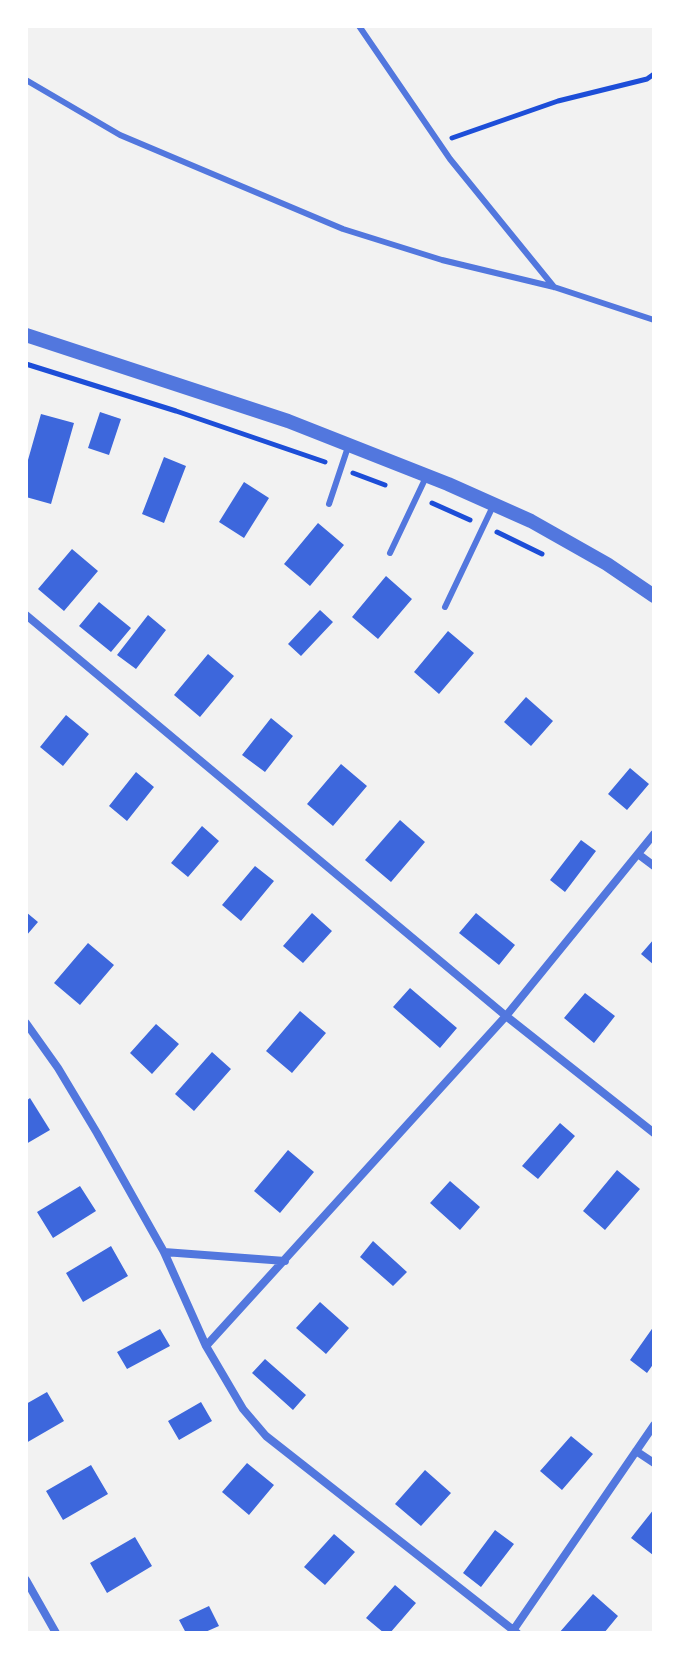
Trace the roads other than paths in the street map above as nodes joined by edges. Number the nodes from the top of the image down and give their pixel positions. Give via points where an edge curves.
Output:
1 (359, 26) edge
2 (26, 80) edge
3 (554, 287) junction
4 (654, 320) edge
5 (26, 335) edge
6 (349, 444) junction
7 (427, 475) junction
8 (329, 504) dead end
9 (494, 504) junction
10 (390, 553) dead end
11 (654, 596) edge
12 (445, 607) dead end
13 (26, 615) edge
14 (654, 834) edge
15 (638, 854) junction
16 (654, 866) edge
17 (506, 1016) junction
18 (26, 1023) edge
19 (654, 1133) edge
20 (164, 1252) junction
21 (285, 1261) junction
22 (206, 1346) junction
23 (654, 1425) edge
24 (636, 1451) junction
25 (654, 1463) edge
26 (26, 1580) edge
27 (514, 1632) edge
28 (56, 1633) edge

1 - 3 lane via 439,143
2 - 3 lane via 120,135 343,229
3 - 4 lane
5 - 6 street
6 - 7 street
6 - 8 lane
7 - 9 street
7 - 10 lane
9 - 11 street via 607,564
9 - 12 lane
13 - 17 street
14 - 15 street
15 - 16 street
15 - 17 street
17 - 19 street
17 - 21 street
18 - 20 street via 58,1068
20 - 21 street
20 - 22 street
21 - 22 street
22 - 27 street via 243,1409 266,1436
23 - 24 street
24 - 25 street
24 - 27 street
26 - 28 street

